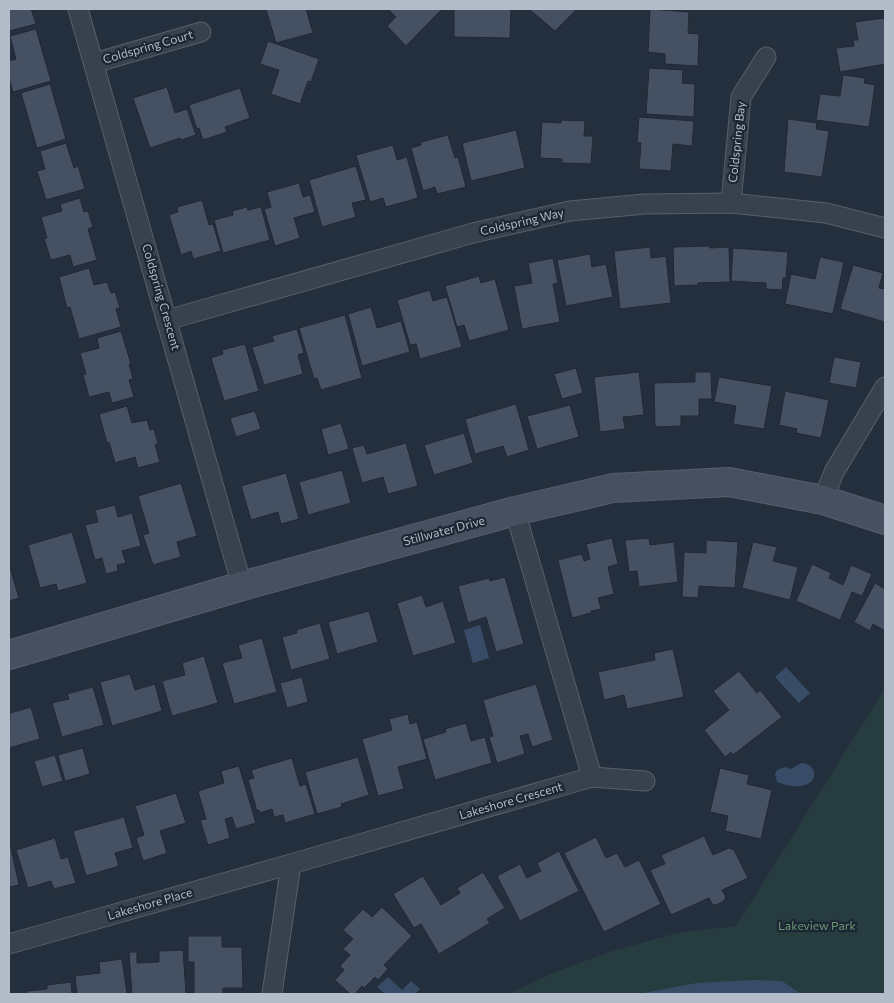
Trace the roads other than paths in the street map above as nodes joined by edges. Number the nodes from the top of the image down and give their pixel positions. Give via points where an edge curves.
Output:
1 (78, 9) edge
2 (201, 32) dead end
3 (766, 57) dead end
4 (94, 63) junction
5 (731, 203) junction
6 (885, 228) edge
7 (167, 320) junction
8 (885, 387) edge
9 (823, 500) junction
10 (515, 511) junction
11 (885, 520) edge
12 (242, 586) junction
13 (9, 655) edge
14 (592, 777) junction
15 (645, 781) dead end
16 (291, 864) junction
17 (9, 944) edge
18 (272, 994) edge

1 - 4 street, Coldspring Crescent
2 - 4 street, Coldspring Court
3 - 5 street, Coldspring Bay via 741,97
4 - 7 street, Coldspring Crescent
5 - 6 street, Coldspring Way via 826,213
5 - 7 street, Coldspring Way via 645,204 570,211 474,233
7 - 12 street, Coldspring Crescent
8 - 9 street via 834,472
9 - 10 street, Stillwater Drive via 729,482 613,488
9 - 11 street, Stillwater Drive
10 - 12 street, Stillwater Drive
10 - 14 street
12 - 13 street, Stillwater Drive
14 - 15 street
14 - 16 street, Lakeshore Crescent
16 - 17 street, Lakeshore Place
16 - 18 street

